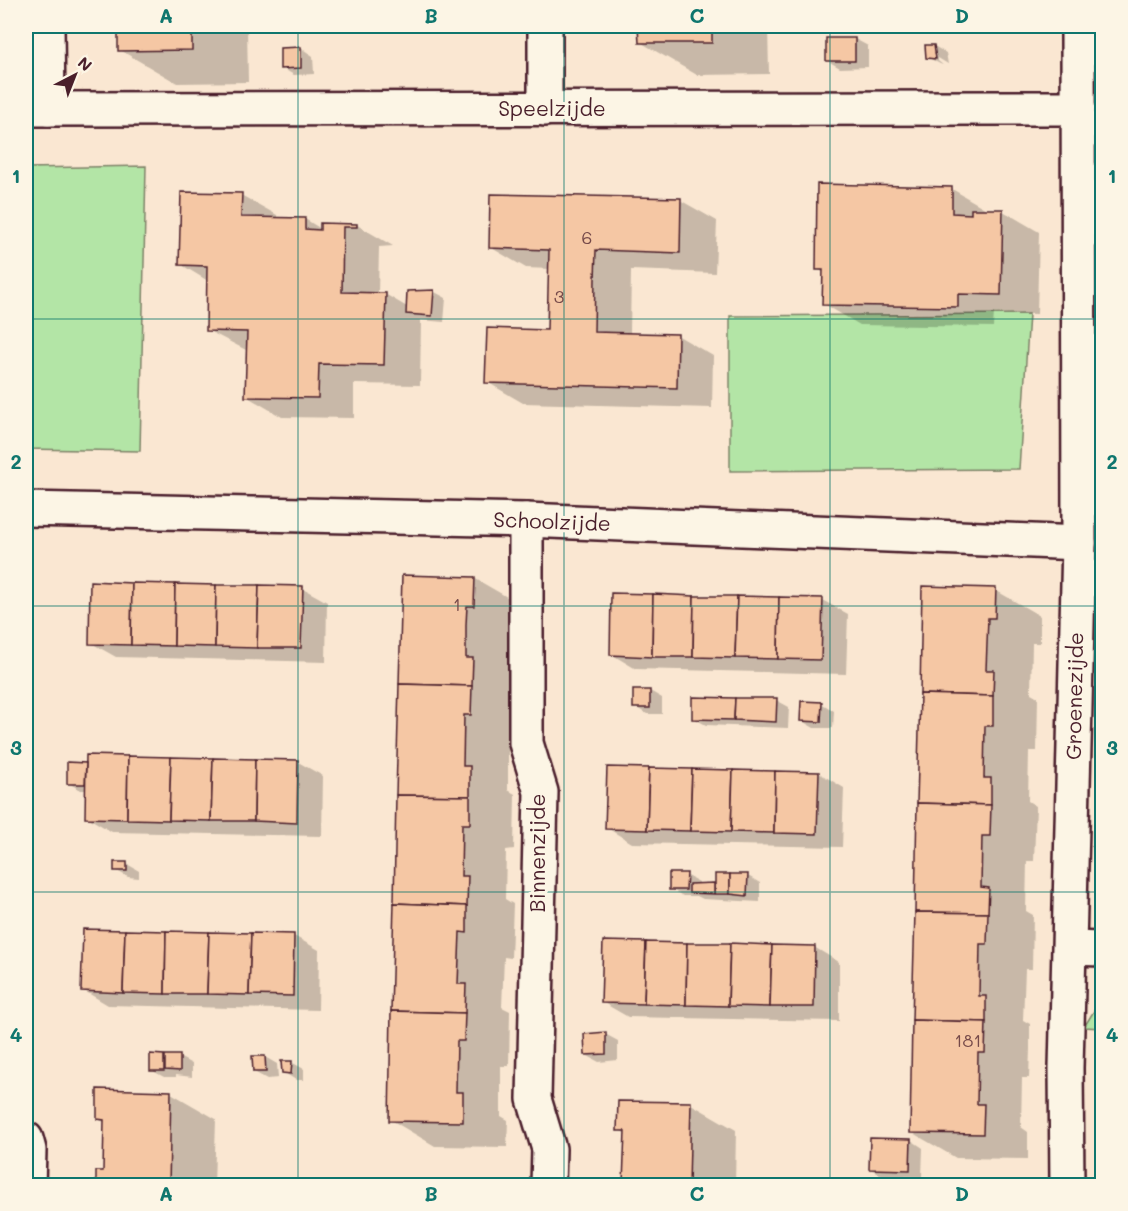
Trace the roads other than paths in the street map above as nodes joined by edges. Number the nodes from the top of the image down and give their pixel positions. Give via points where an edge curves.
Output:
1 (47, 26) edge
2 (545, 26) edge
3 (1078, 26) edge
4 (1078, 108) junction
5 (37, 109) edge
6 (545, 109) junction
7 (1091, 302) edge
8 (26, 509) edge
9 (526, 520) junction
10 (1079, 543) junction
11 (1070, 948) junction
12 (1102, 949) edge
13 (26, 1139) edge
14 (28, 1185) edge
15 (548, 1185) edge
16 (1067, 1185) edge

1 - 5 street
2 - 6 street
3 - 4 street, Groenezijde
4 - 6 street, Speelzijde
4 - 7 street, Groenezijde
5 - 6 street, Speelzijde
7 - 10 street, Groenezijde
8 - 9 street, Schoolzijde
9 - 10 street, Schoolzijde
9 - 15 street, Binnenzijde via 526,743 541,792 534,1099 549,1149
10 - 11 street, Groenezijde
11 - 12 street
11 - 16 street, Groenezijde
13 - 14 street

